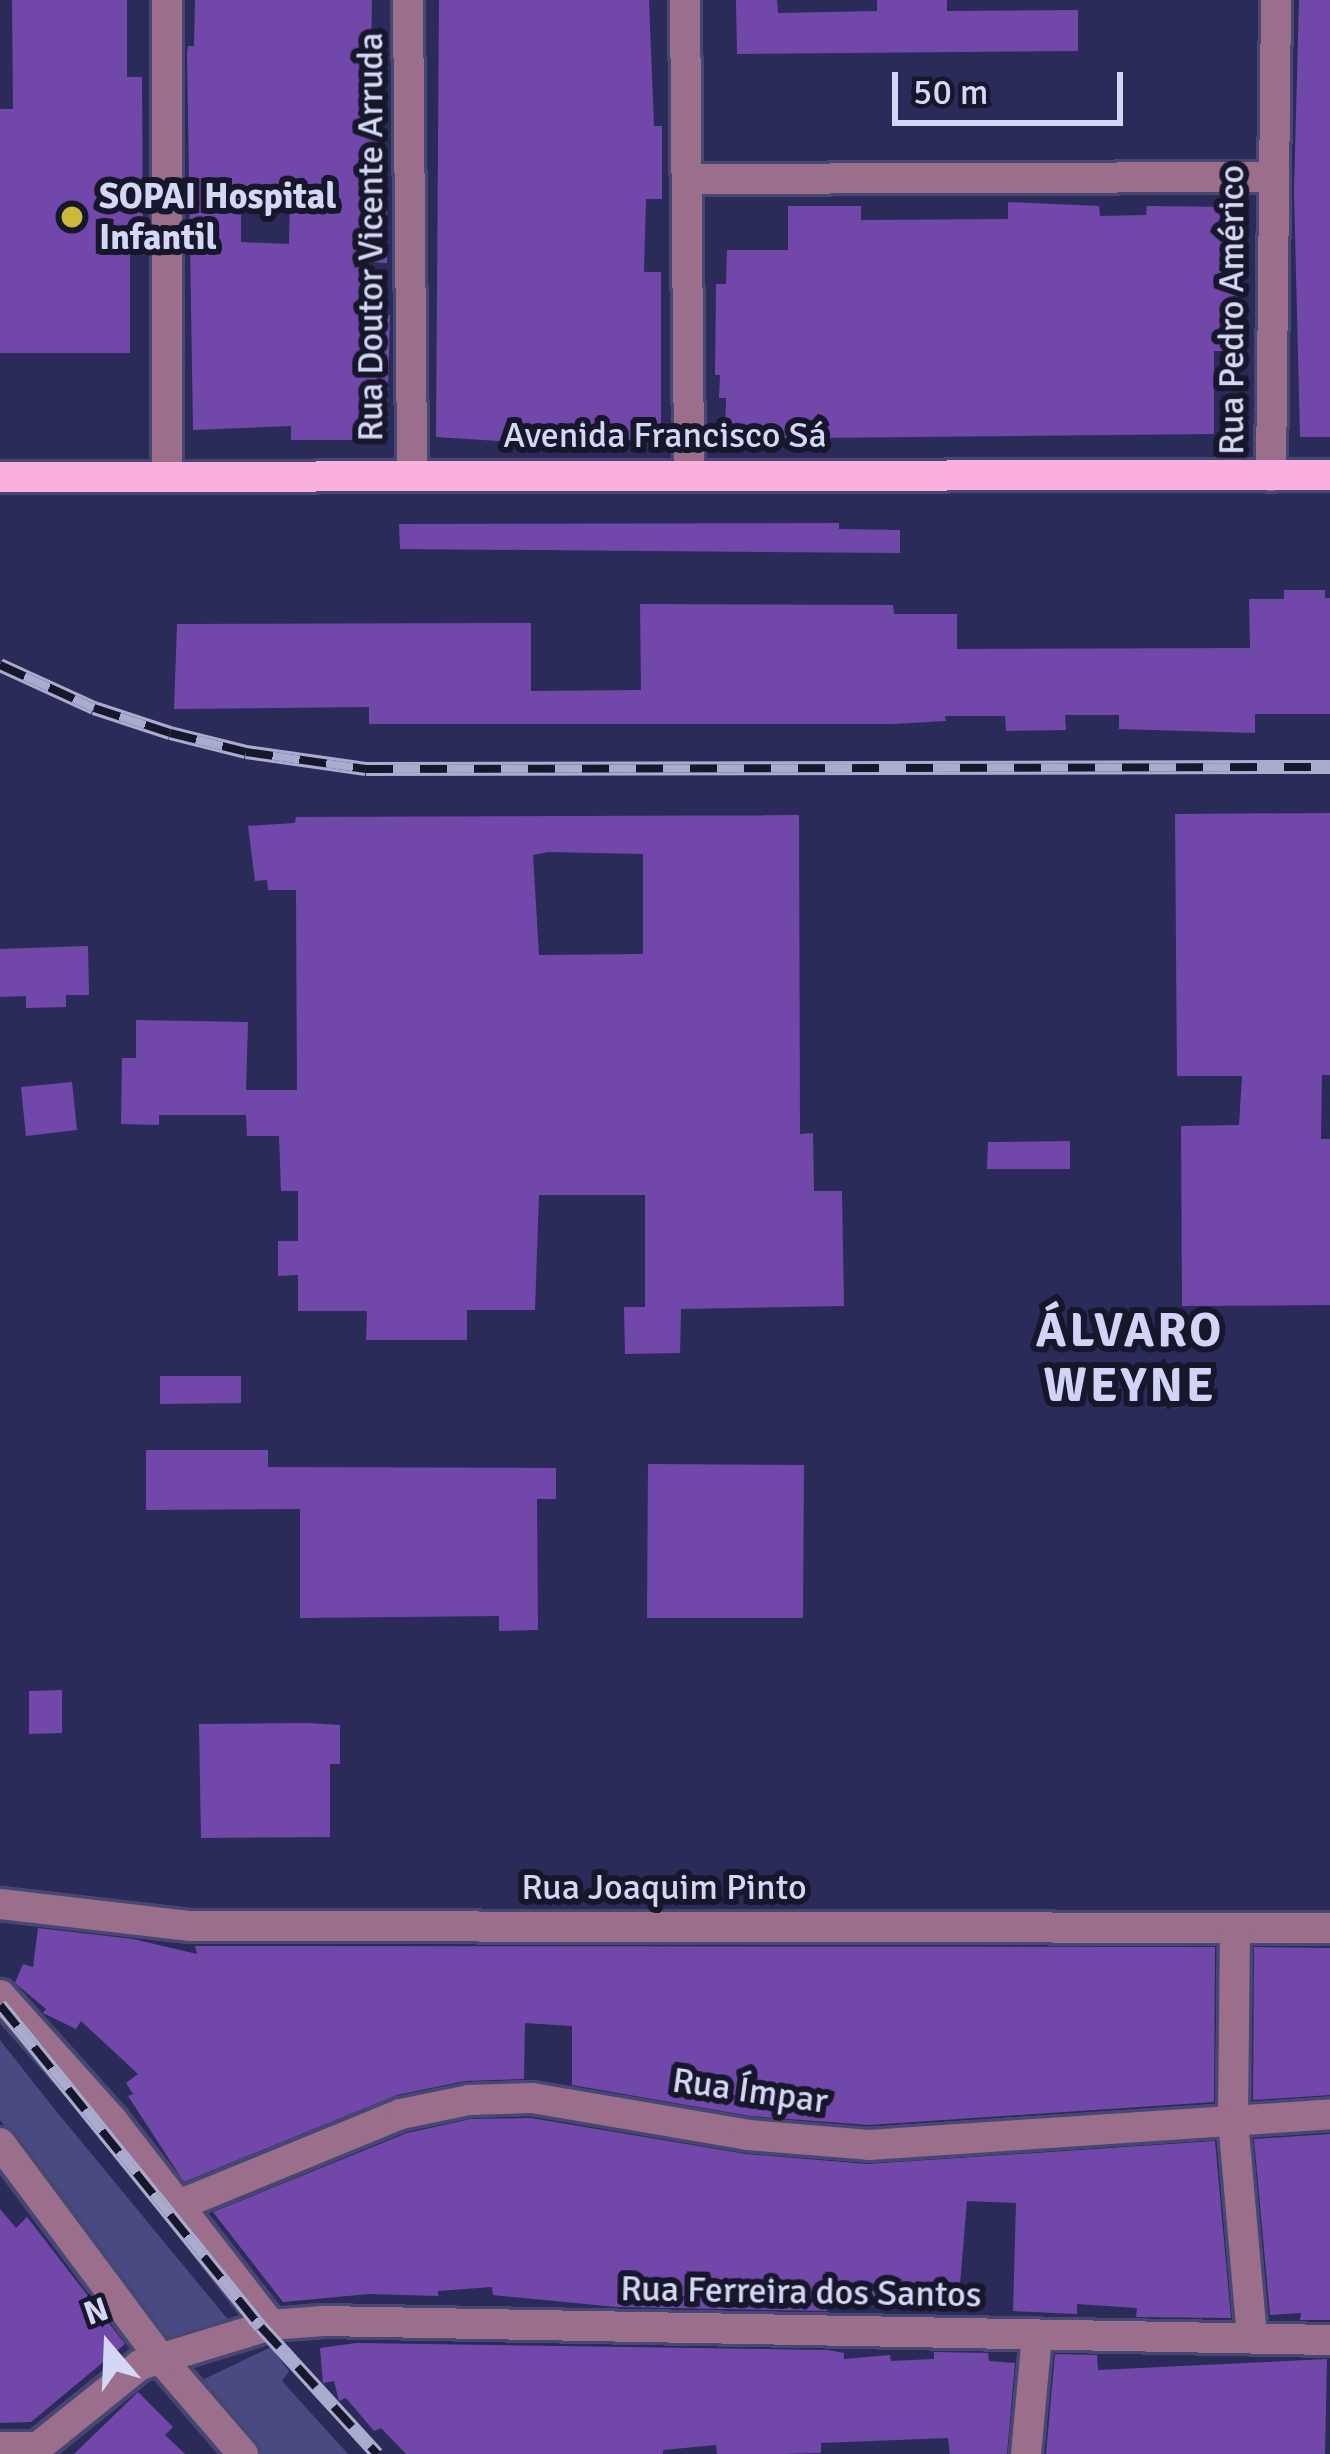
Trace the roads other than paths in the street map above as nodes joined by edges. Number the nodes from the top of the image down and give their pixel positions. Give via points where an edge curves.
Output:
1 (167, 0) edge
2 (408, 0) edge
3 (685, 0) edge
4 (1276, 0) edge
5 (1270, 177) junction
6 (688, 178) junction
7 (412, 474) junction
8 (1330, 475) edge
9 (689, 476) junction
10 (1271, 476) junction
11 (0, 477) edge
12 (167, 477) junction
13 (0, 1904) edge
14 (1235, 1928) junction
15 (1330, 1928) edge
16 (0, 1995) edge
17 (1330, 2114) edge
18 (1233, 2120) junction
19 (0, 2143) edge
20 (179, 2205) junction
21 (272, 2325) junction
22 (1037, 2336) junction
23 (1252, 2338) junction
24 (1330, 2340) edge
25 (160, 2358) junction
26 (0, 2447) edge
27 (39, 2451) edge
28 (243, 2454) edge
29 (1026, 2454) edge

1 - 12 street
2 - 7 street, Rua Doutor Vicente Arruda
3 - 6 street
4 - 5 street, Rua Pedro Américo
5 - 6 street
5 - 10 street, Rua Pedro Américo
6 - 9 street
7 - 9 main road, Avenida Francisco Sá
7 - 12 main road, Avenida Francisco Sá
8 - 10 main road, Avenida Francisco Sá
9 - 10 main road, Avenida Francisco Sá
11 - 12 main road, Avenida Francisco Sá
13 - 14 street, Rua Joaquim Pinto via 189,1926
14 - 15 street, Rua Joaquim Pinto
14 - 18 street
16 - 20 street
17 - 18 street, Rua Ímpar
18 - 20 street, Rua Ímpar via 869,2145 532,2098 469,2100 401,2114
18 - 23 street
19 - 25 street
20 - 21 street
21 - 22 street, Rua Ferreira dos Santos
21 - 25 street, Rua Ferreira dos Santos
22 - 23 street, Rua Ferreira dos Santos
22 - 29 street
23 - 24 street, Rua Ferreira dos Santos
25 - 27 street, Rua Ferreira dos Santos via 140,2365
25 - 28 street
26 - 27 street

